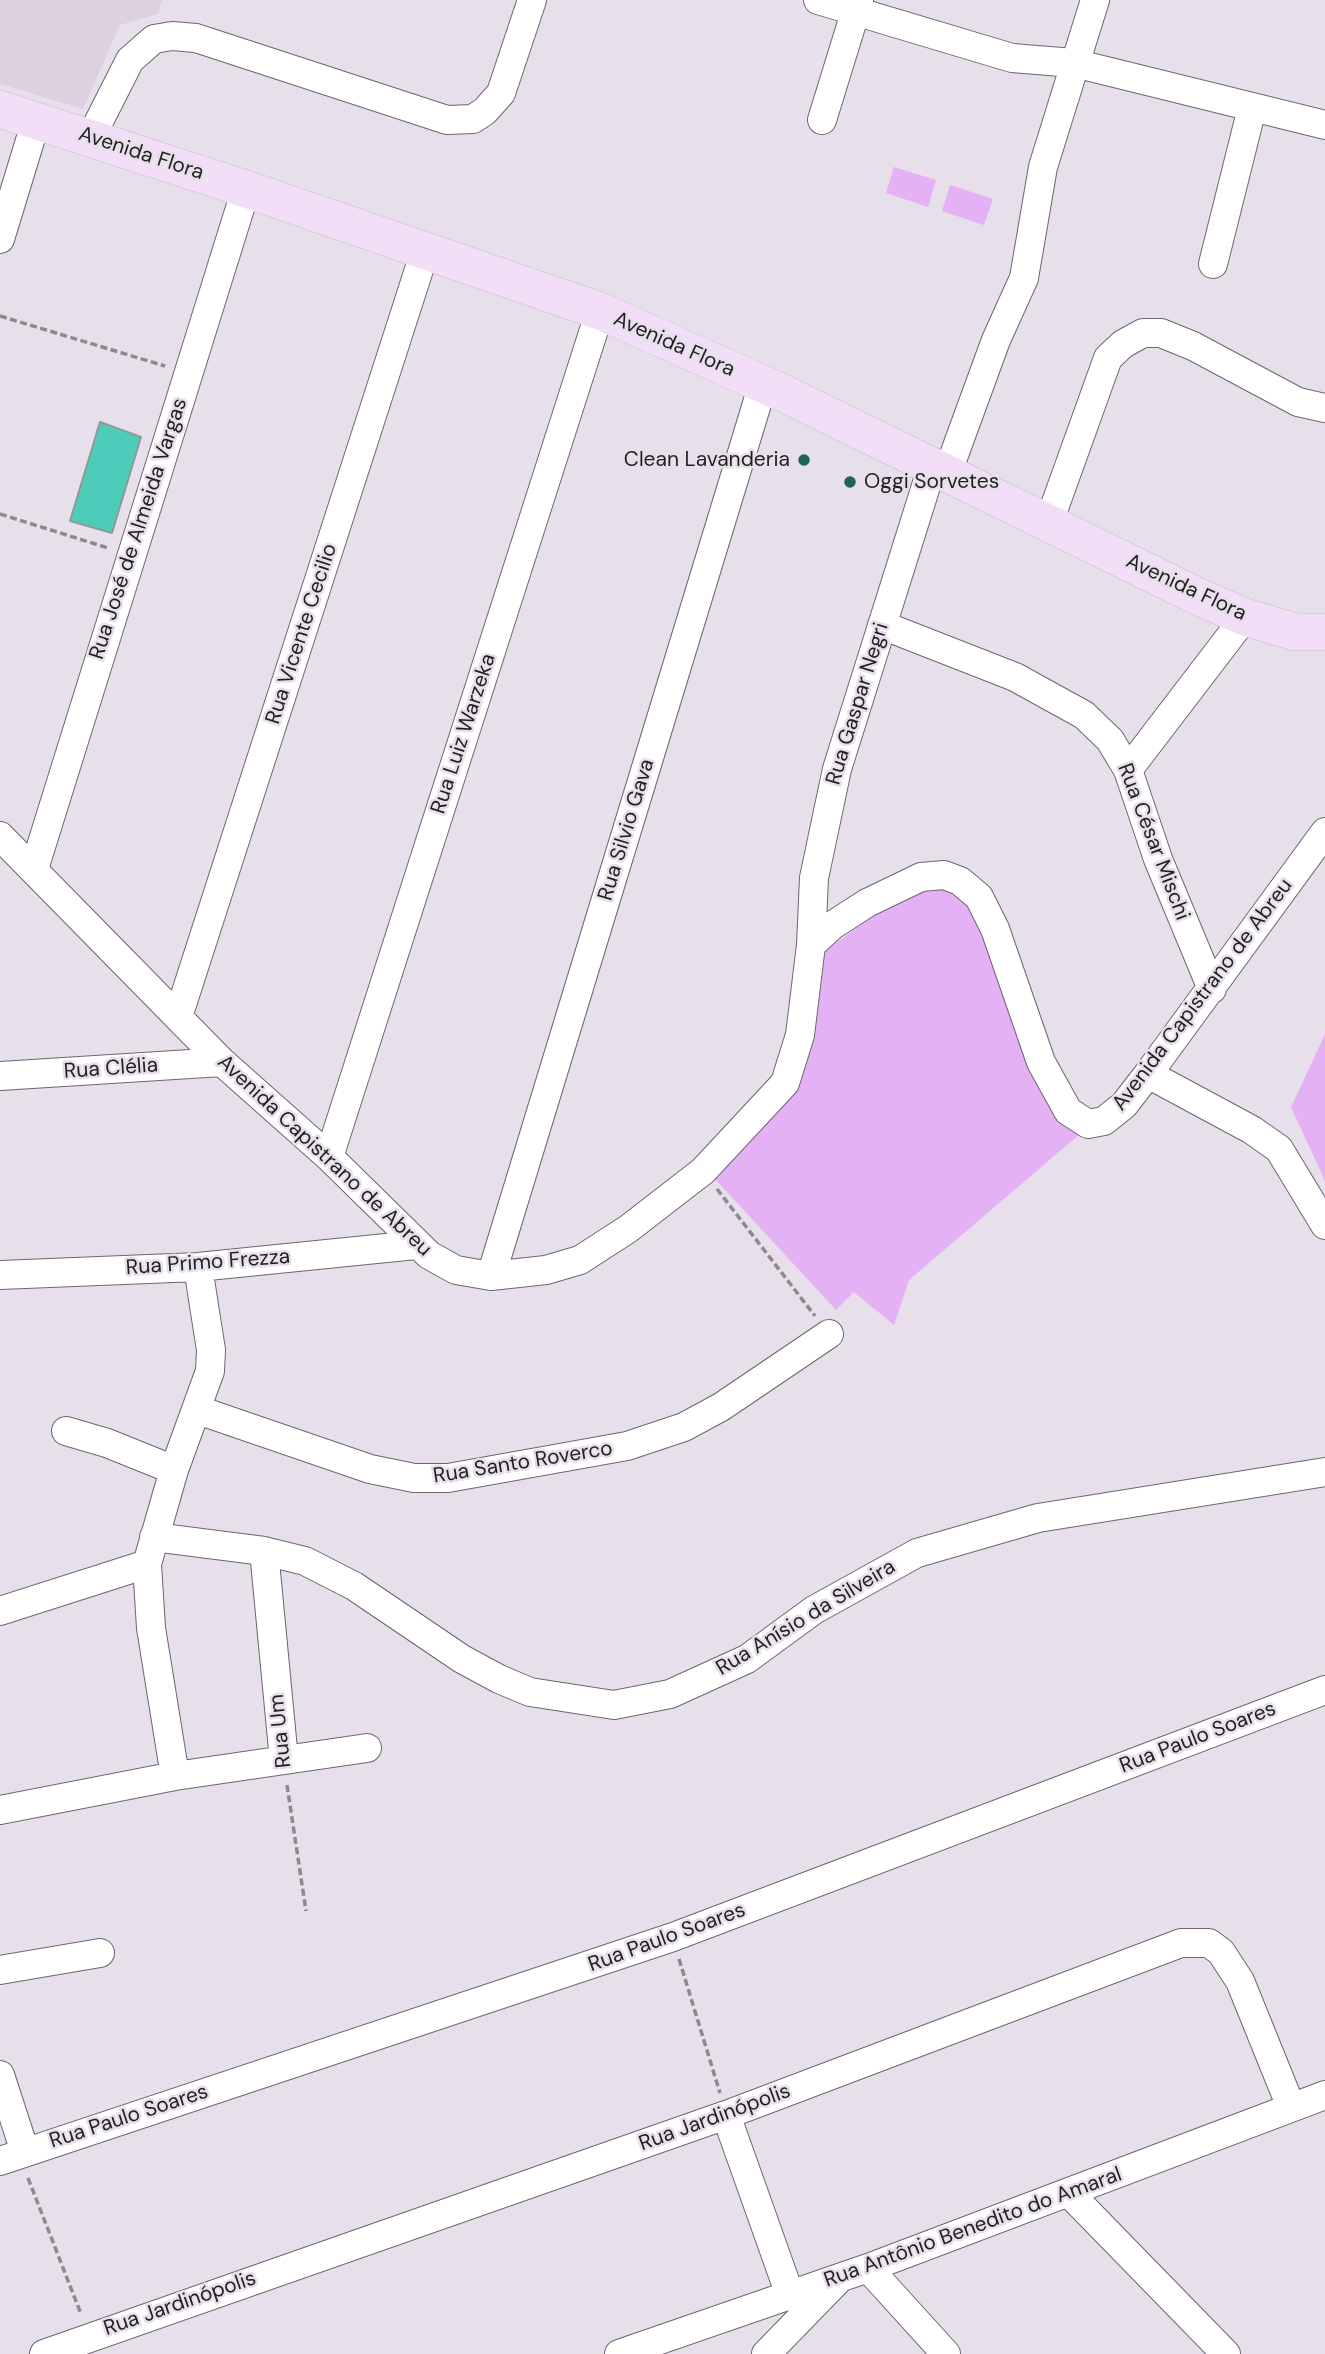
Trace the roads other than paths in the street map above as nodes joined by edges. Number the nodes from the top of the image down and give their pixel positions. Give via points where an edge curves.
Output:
1 (532, 0) edge
2 (818, 0) edge
3 (1095, 0) edge
4 (857, 6) edge
5 (1074, 63) junction
6 (1252, 108) junction
7 (0, 109) edge
8 (822, 120) dead end
9 (36, 121) junction
10 (1325, 125) edge
11 (91, 137) junction
12 (246, 189) junction
13 (0, 239) edge
14 (425, 251) junction
15 (1213, 264) dead end
16 (600, 311) junction
17 (763, 384) junction
18 (1325, 408) edge
19 (939, 471) junction
20 (1049, 522) junction
21 (1245, 617) junction
22 (882, 625) junction
23 (1325, 632) edge
24 (1128, 769) junction
25 (1325, 832) edge
26 (0, 836) edge
27 (34, 869) junction
28 (811, 945) junction
29 (1212, 989) junction
30 (178, 1017) junction
31 (222, 1062) junction
32 (1148, 1074) junction
33 (0, 1076) edge
34 (329, 1157) junction
35 (1325, 1225) edge
36 (416, 1245) junction
37 (198, 1267) junction
38 (0, 1275) edge
39 (491, 1276) junction
40 (829, 1334) road end
41 (198, 1410) junction
42 (66, 1431) dead end
43 (174, 1470) junction
44 (1325, 1472) edge
45 (154, 1537) junction
46 (264, 1551) junction
47 (147, 1564) junction
48 (0, 1611) edge
49 (1325, 1690) edge
50 (367, 1748) dead end
51 (284, 1760) junction
52 (175, 1776) junction
53 (0, 1810) edge
54 (100, 1952) dead end
55 (0, 1970) edge
56 (0, 2075) edge
57 (1325, 2095) edge
58 (1291, 2107) junction
59 (726, 2115) junction
60 (15, 2156) edge
61 (1069, 2193) junction
62 (868, 2268) junction
63 (842, 2277) junction
64 (790, 2295) junction
65 (44, 2354) edge
66 (619, 2354) edge
67 (765, 2354) edge
68 (946, 2354) edge
69 (1226, 2354) edge

1 - 11 street via 500,93 473,119 447,120 196,38 172,36 154,39 130,60
2 - 4 street
3 - 5 street, Rua Gaspar Negri
4 - 5 street via 1012,58
4 - 8 street
5 - 6 street
5 - 19 street, Rua Gaspar Negri via 1043,167 1024,278
6 - 10 street
6 - 15 street
7 - 9 main road, Avenida Flora
9 - 11 main road, Avenida Flora
9 - 13 street
11 - 12 main road, Avenida Flora
12 - 14 main road, Avenida Flora
12 - 27 street, Rua José de Almeida Vargas
14 - 16 main road, Avenida Flora
14 - 30 street, Rua Vicente Cecilio
16 - 17 main road, Avenida Flora
16 - 34 street, Rua Luiz Warzeka
17 - 19 main road, Avenida Flora
17 - 39 street, Rua Silvio Gava
18 - 20 street via 1298,402 1194,346 1161,333 1143,334 1108,358
19 - 20 main road, Avenida Flora
19 - 22 street, Rua Gaspar Negri
20 - 21 main road, Avenida Flora
21 - 23 main road, Avenida Flora via 1296,632
21 - 24 street
22 - 24 street, Rua César Mischi via 1054,696 1084,715 1110,740
22 - 28 street, Rua Gaspar Negri via 837,769 814,878
24 - 29 street, Rua César Mischi via 1158,859
25 - 29 street, Avenida Capistrano de Abreu
26 - 27 street, Avenida Capistrano de Abreu
27 - 30 street, Avenida Capistrano de Abreu
28 - 32 street, Avenida Capistrano de Abreu via 833,925 921,877 944,875 960,881 979,897 995,929 1041,1062 1068,1111 1088,1124 1104,1121 1124,1105
28 - 39 street, Avenida Capistrano de Abreu via 800,1035 785,1083 703,1171 580,1260 546,1270
29 - 32 street, Avenida Capistrano de Abreu
30 - 31 street, Avenida Capistrano de Abreu
31 - 33 street, Rua Clélia
31 - 34 street, Avenida Capistrano de Abreu
32 - 35 street via 1279,1149
34 - 36 street, Avenida Capistrano de Abreu
36 - 37 street, Rua Primo Frezza
36 - 39 street, Avenida Capistrano de Abreu via 456,1270
37 - 38 street, Rua Primo Frezza
37 - 41 street via 211,1362
40 - 41 street, Rua Santo Roverco via 684,1427 627,1446 447,1478 414,1478 370,1469
41 - 43 street
42 - 43 street
43 - 45 street
44 - 46 street, Rua Anísio da Silveira via 1038,1518 918,1553 814,1610 747,1659 670,1694 614,1705 530,1692 499,1679 462,1660 327,1571
45 - 46 street, Rua Anísio da Silveira
45 - 47 street
46 - 51 street, Rua Um
47 - 48 street
47 - 52 street via 151,1628
49 - 60 street, Rua Paulo Soares via 673,1937
50 - 51 street
51 - 52 street
52 - 53 street
54 - 55 street
56 - 60 street
57 - 58 street, Rua Antônio Benedito do Amaral
58 - 59 street, Rua Jardinópolis via 1240,1981 1221,1952 1209,1943 1181,1943
58 - 61 street, Rua Antônio Benedito do Amaral
59 - 64 street
59 - 65 street, Rua Jardinópolis
61 - 62 street, Rua Antônio Benedito do Amaral
61 - 69 street
62 - 63 street, Rua Antônio Benedito do Amaral
62 - 68 street
63 - 64 street, Rua Antônio Benedito do Amaral
63 - 67 street
64 - 66 street, Rua Antônio Benedito do Amaral

